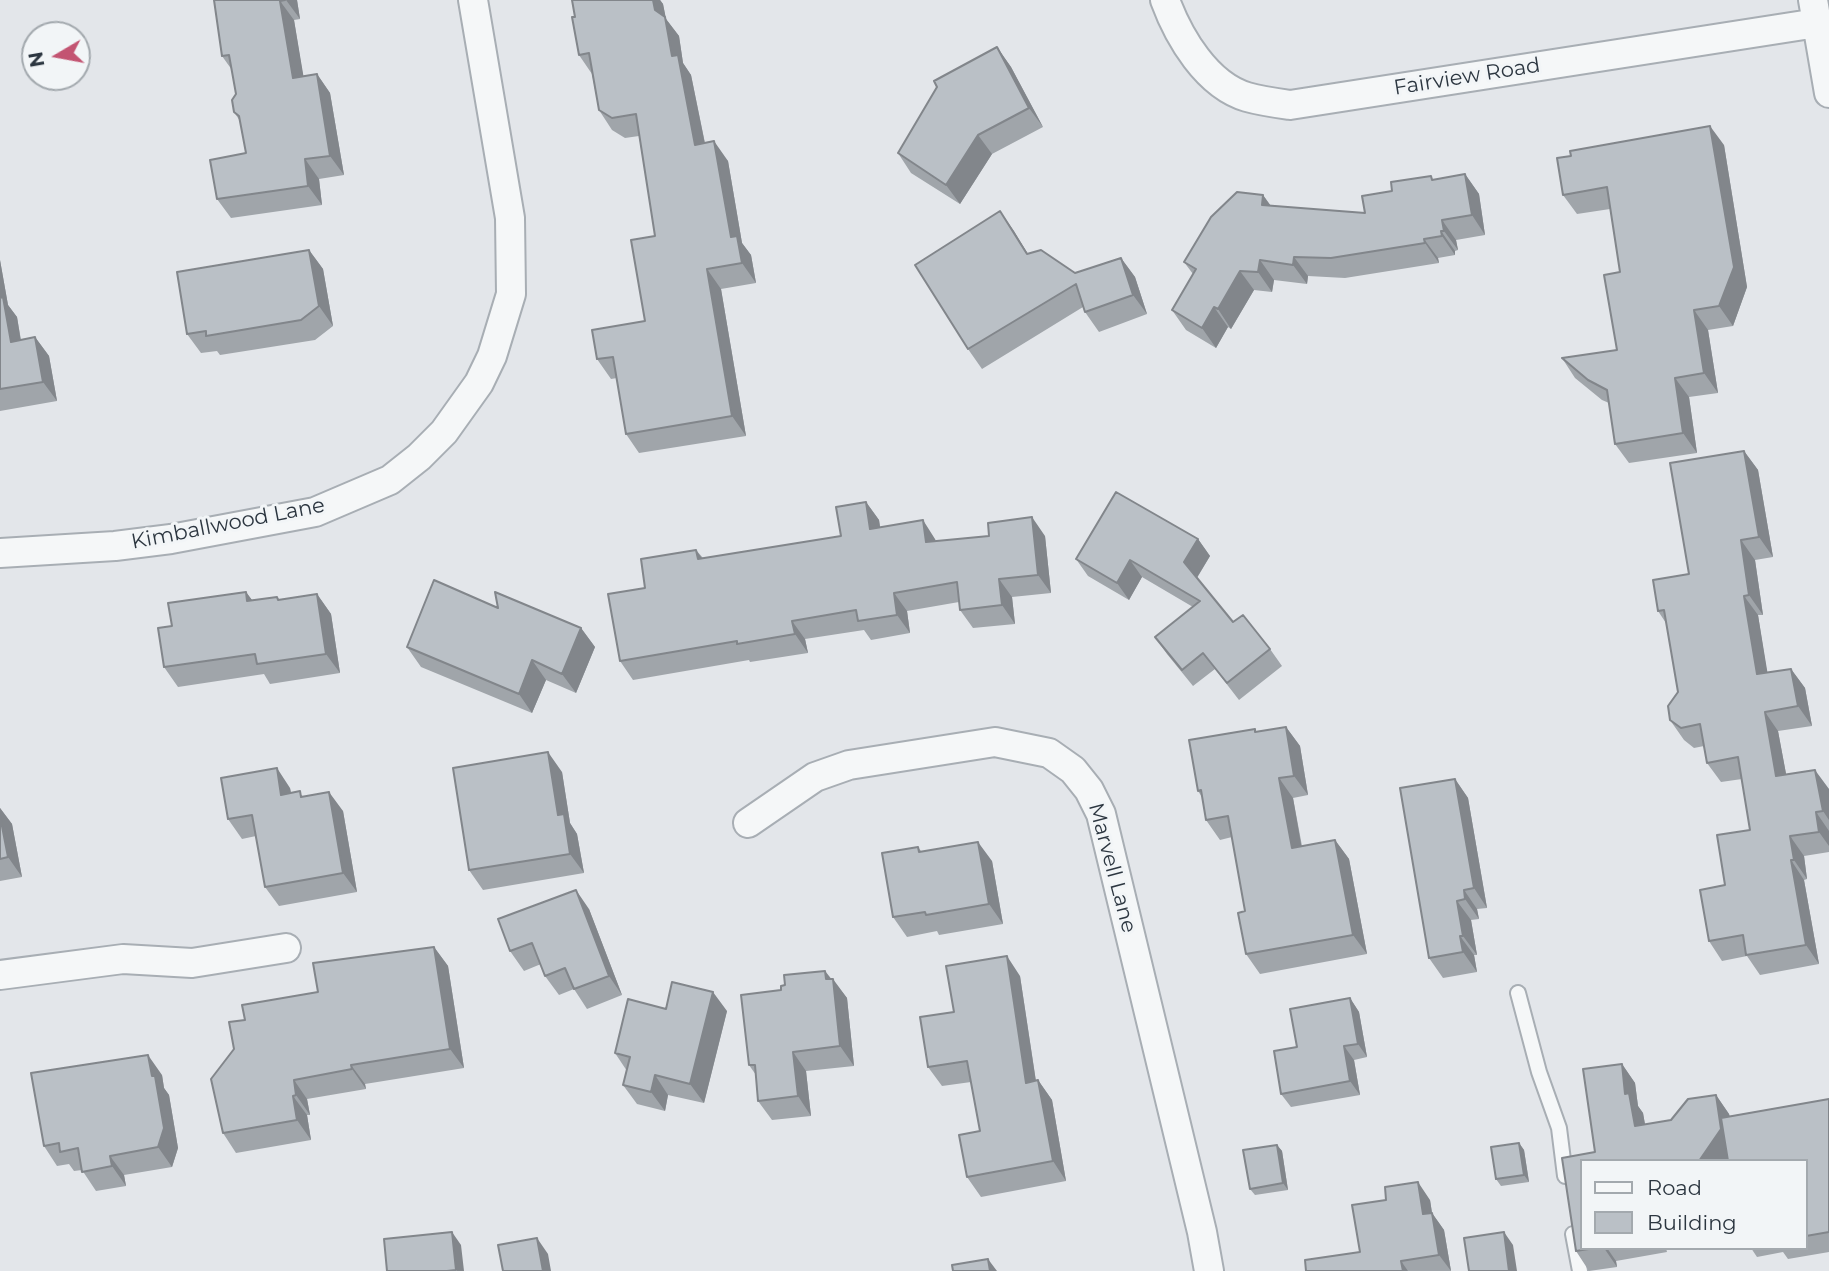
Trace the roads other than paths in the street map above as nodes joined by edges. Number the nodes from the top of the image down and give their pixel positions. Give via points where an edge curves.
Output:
1 (473, 0) edge
2 (1165, 0) edge
3 (1815, 11) edge
4 (1829, 93) edge
5 (0, 553) edge
6 (748, 823) dead end
7 (286, 948) dead end
8 (0, 975) edge
9 (1518, 993) dead end
10 (1568, 1195) edge
11 (1572, 1222) edge
12 (1209, 1271) edge
13 (1580, 1271) edge

1 - 5 street, Kimballwood Lane via 510,218 511,294 479,383 444,432 390,480 315,512 171,539
2 - 3 street, Fairview Road via 1173,22 1220,83 1246,97 1290,105
3 - 4 street
6 - 12 street, Marvell Lane via 814,777 849,765 995,742 1049,753 1073,770 1101,814
7 - 8 street via 192,963 123,959
9 - 10 lane via 1559,1128
11 - 13 lane

